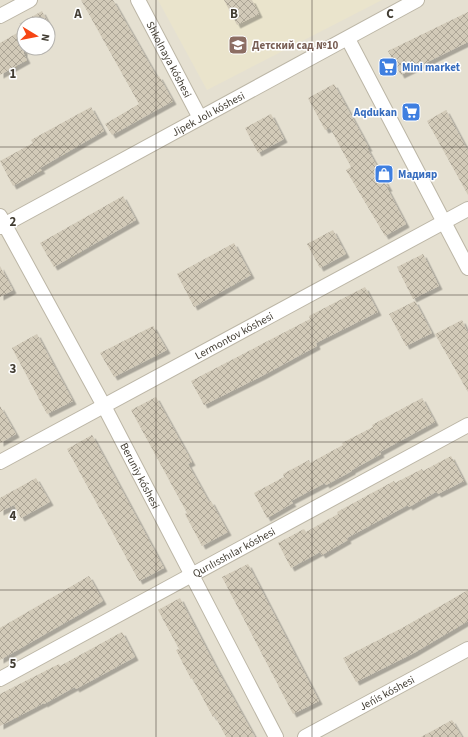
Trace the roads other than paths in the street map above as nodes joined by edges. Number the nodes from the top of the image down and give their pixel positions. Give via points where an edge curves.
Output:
1 (30, 0) edge
2 (138, 0) edge
3 (417, 0) edge
4 (0, 16) edge
5 (348, 39) junction
6 (200, 118) junction
7 (468, 209) edge
8 (1, 222) edge
9 (443, 223) junction
10 (468, 268) edge
11 (104, 406) junction
12 (468, 425) edge
13 (0, 462) edge
14 (190, 576) junction
15 (468, 649) edge
16 (0, 679) edge
17 (276, 737) edge
18 (305, 737) edge

1 - 4 street
2 - 6 street, Shkolnaya kóshesi
3 - 5 street, Jipek Jolı kóshesi
5 - 6 street, Jipek Jolı kóshesi
5 - 9 street
6 - 8 street, Jipek Jolı kóshesi
7 - 9 street, Lermontov kóshesi
8 - 11 street, Beruniy kóshesi
9 - 10 street
9 - 11 street, Lermontov kóshesi
11 - 13 street, Lermontov kóshesi
11 - 14 street, Beruniy kóshesi
12 - 14 street, Qurılısshılar kóshesi
14 - 16 street, Qurılısshılar kóshesi
14 - 17 street, Beruniy kóshesi
15 - 18 street, Jeńis kóshesi

